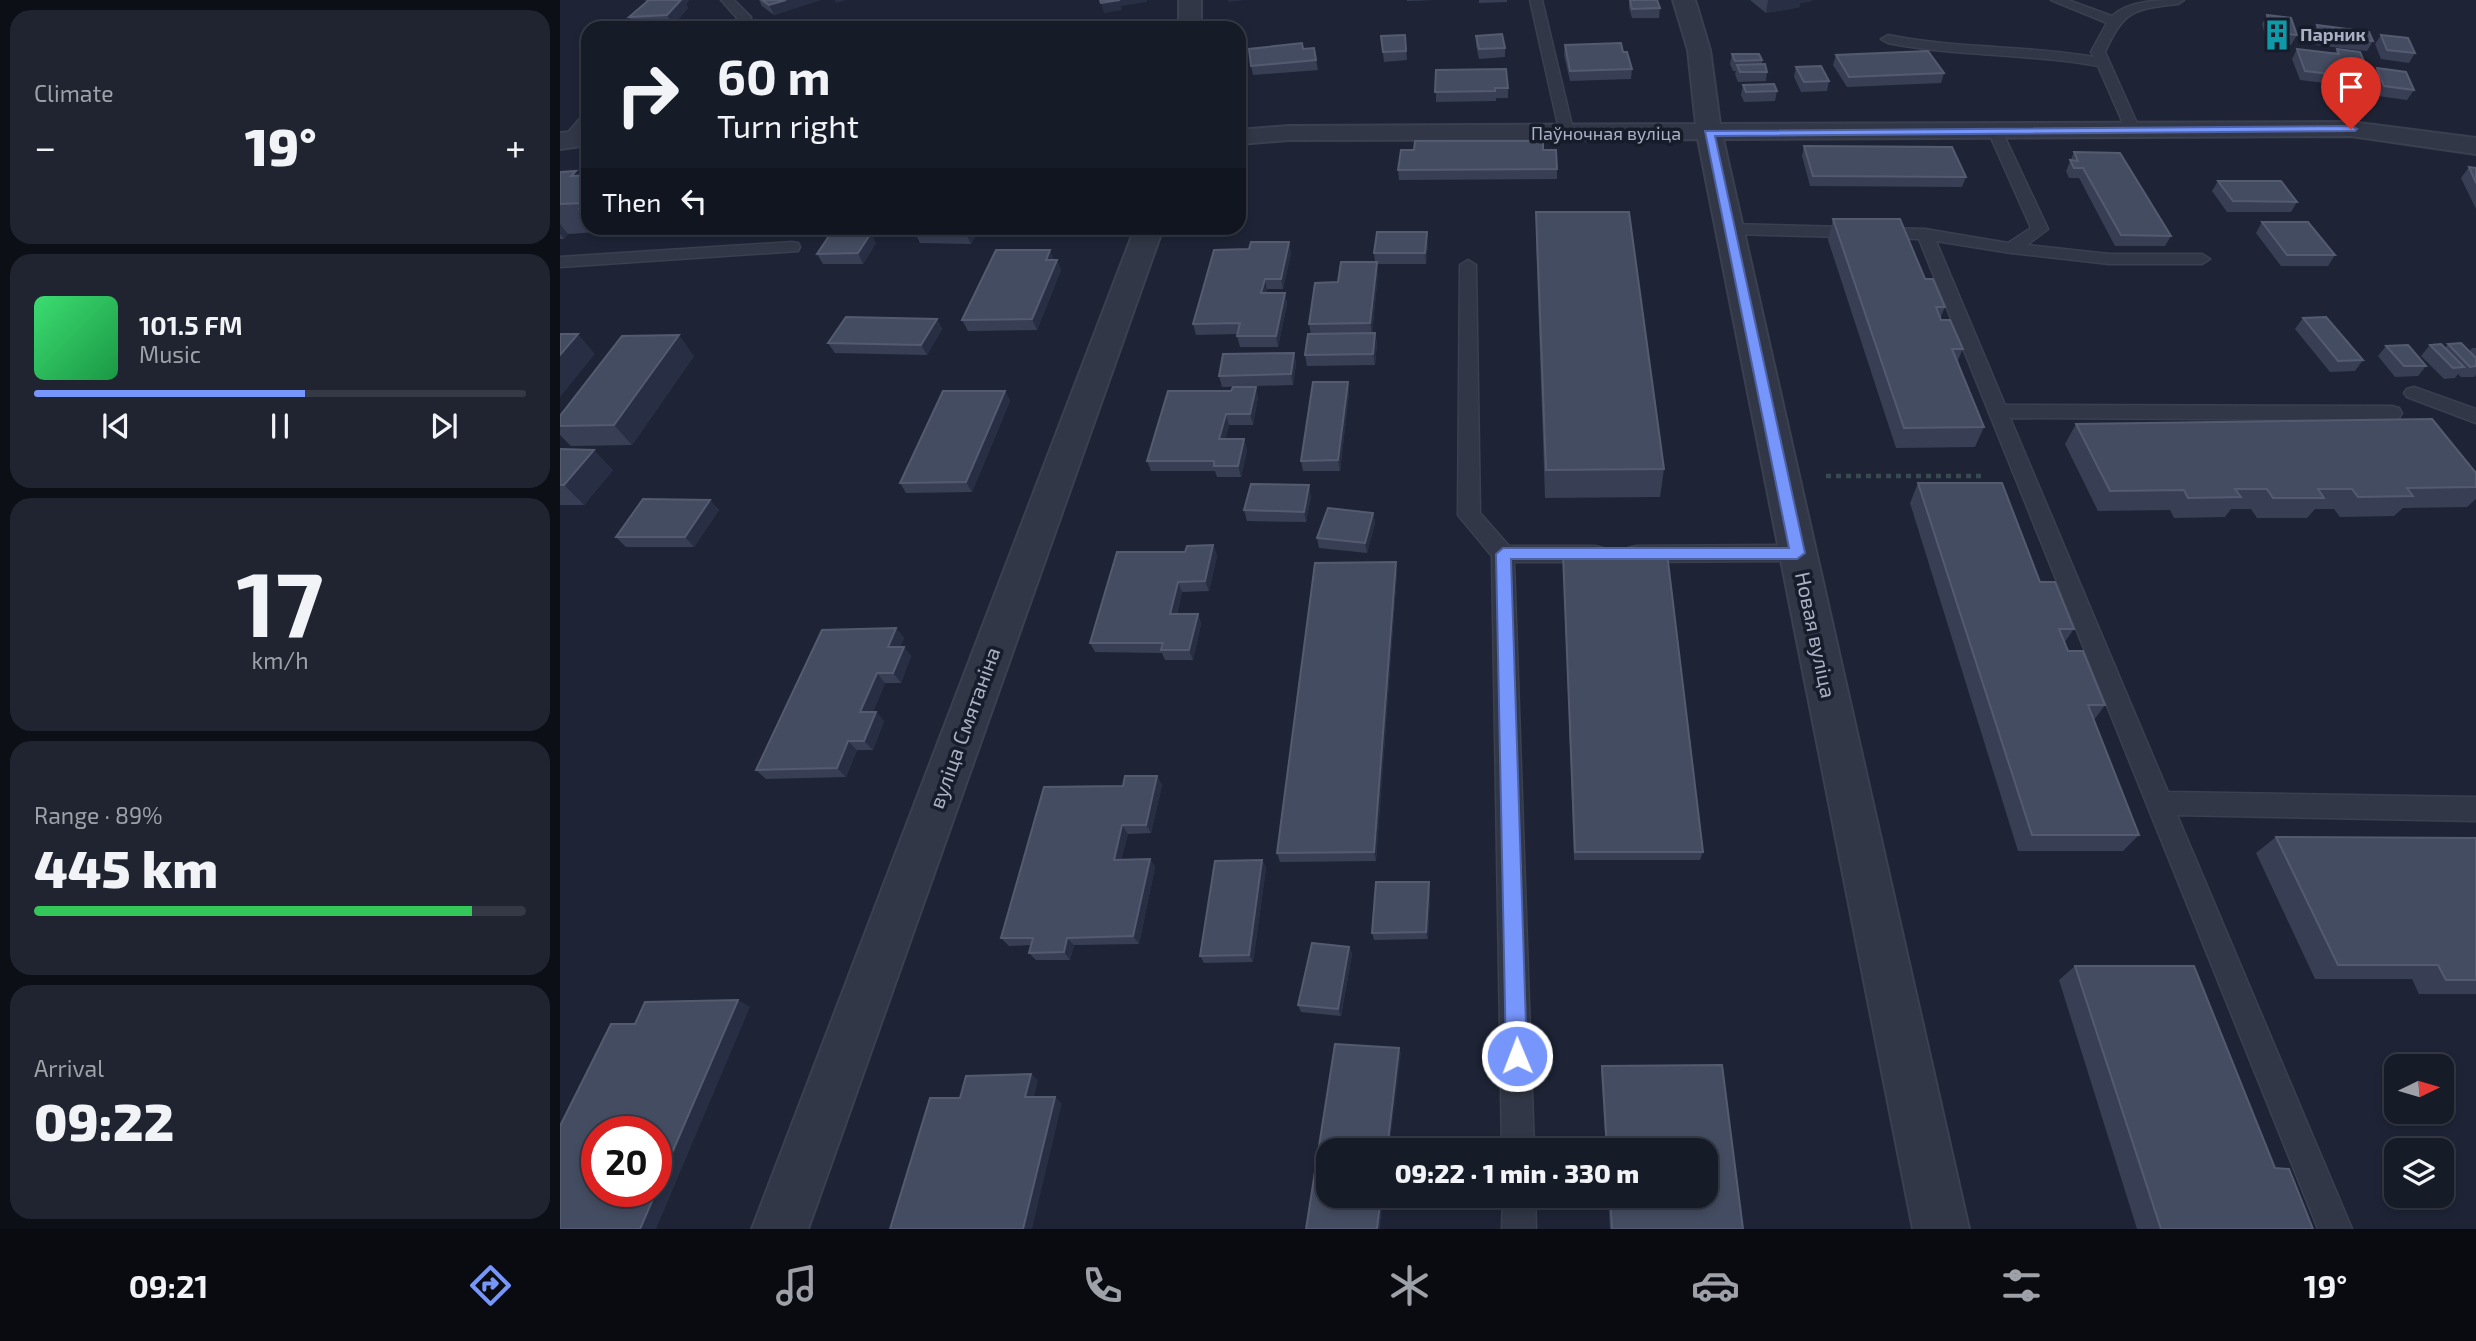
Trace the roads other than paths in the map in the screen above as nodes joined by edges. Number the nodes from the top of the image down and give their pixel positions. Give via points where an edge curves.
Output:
1 (727, 0) edge
2 (1190, 0) edge
3 (1536, 0) edge
4 (1684, 0) edge
5 (2057, 0) edge
6 (2178, 0) edge
7 (743, 21) edge
8 (1191, 21) edge
9 (2112, 21) junction
10 (1888, 39) dead end
11 (2103, 63) junction
12 (2133, 130) junction
13 (1995, 131) junction
14 (1709, 133) junction
15 (1567, 134) junction
16 (1246, 136) edge
17 (2476, 146) edge
18 (1729, 229) junction
19 (1925, 234) junction
20 (1146, 235) edge
21 (792, 247) dead end
22 (2011, 248) junction
23 (2202, 259) dead end
24 (560, 262) edge
25 (1468, 265) dead end
26 (2414, 393) dead end
27 (1997, 411) junction
28 (2392, 413) dead end
29 (2476, 416) edge
30 (1797, 553) junction
31 (1503, 554) junction
32 (2159, 803) junction
33 (2476, 809) edge
34 (1518, 1138) edge
35 (1518, 1208) edge
36 (780, 1229) edge
37 (1519, 1229) edge
38 (1941, 1229) edge
39 (2335, 1229) edge

1 - 7 lane
2 - 8 street
3 - 15 lane
4 - 14 street, Новая вуліца via 1699,50
5 - 9 lane
6 - 9 lane via 2131,5
9 - 11 lane via 2098,52
10 - 11 lane via 1923,48 2068,55
11 - 12 lane
12 - 13 street, Паўночная вуліца
12 - 17 street, Паўночная вуліца via 2351,129
13 - 14 street, Паўночная вуліца
13 - 22 lane via 2040,229
14 - 15 street, Паўночная вуліца
14 - 18 street, Новая вуліца
15 - 16 street, Паўночная вуліца
18 - 19 lane
18 - 30 street, Новая вуліца
19 - 22 lane
19 - 27 lane
20 - 36 street, вуліца Смятаніна
21 - 24 lane
22 - 23 lane via 2109,259
25 - 31 lane via 1469,515
26 - 29 lane
27 - 28 lane
27 - 32 lane
30 - 31 lane
30 - 38 street, Новая вуліца
31 - 34 lane
32 - 33 lane
32 - 39 lane
35 - 37 lane

